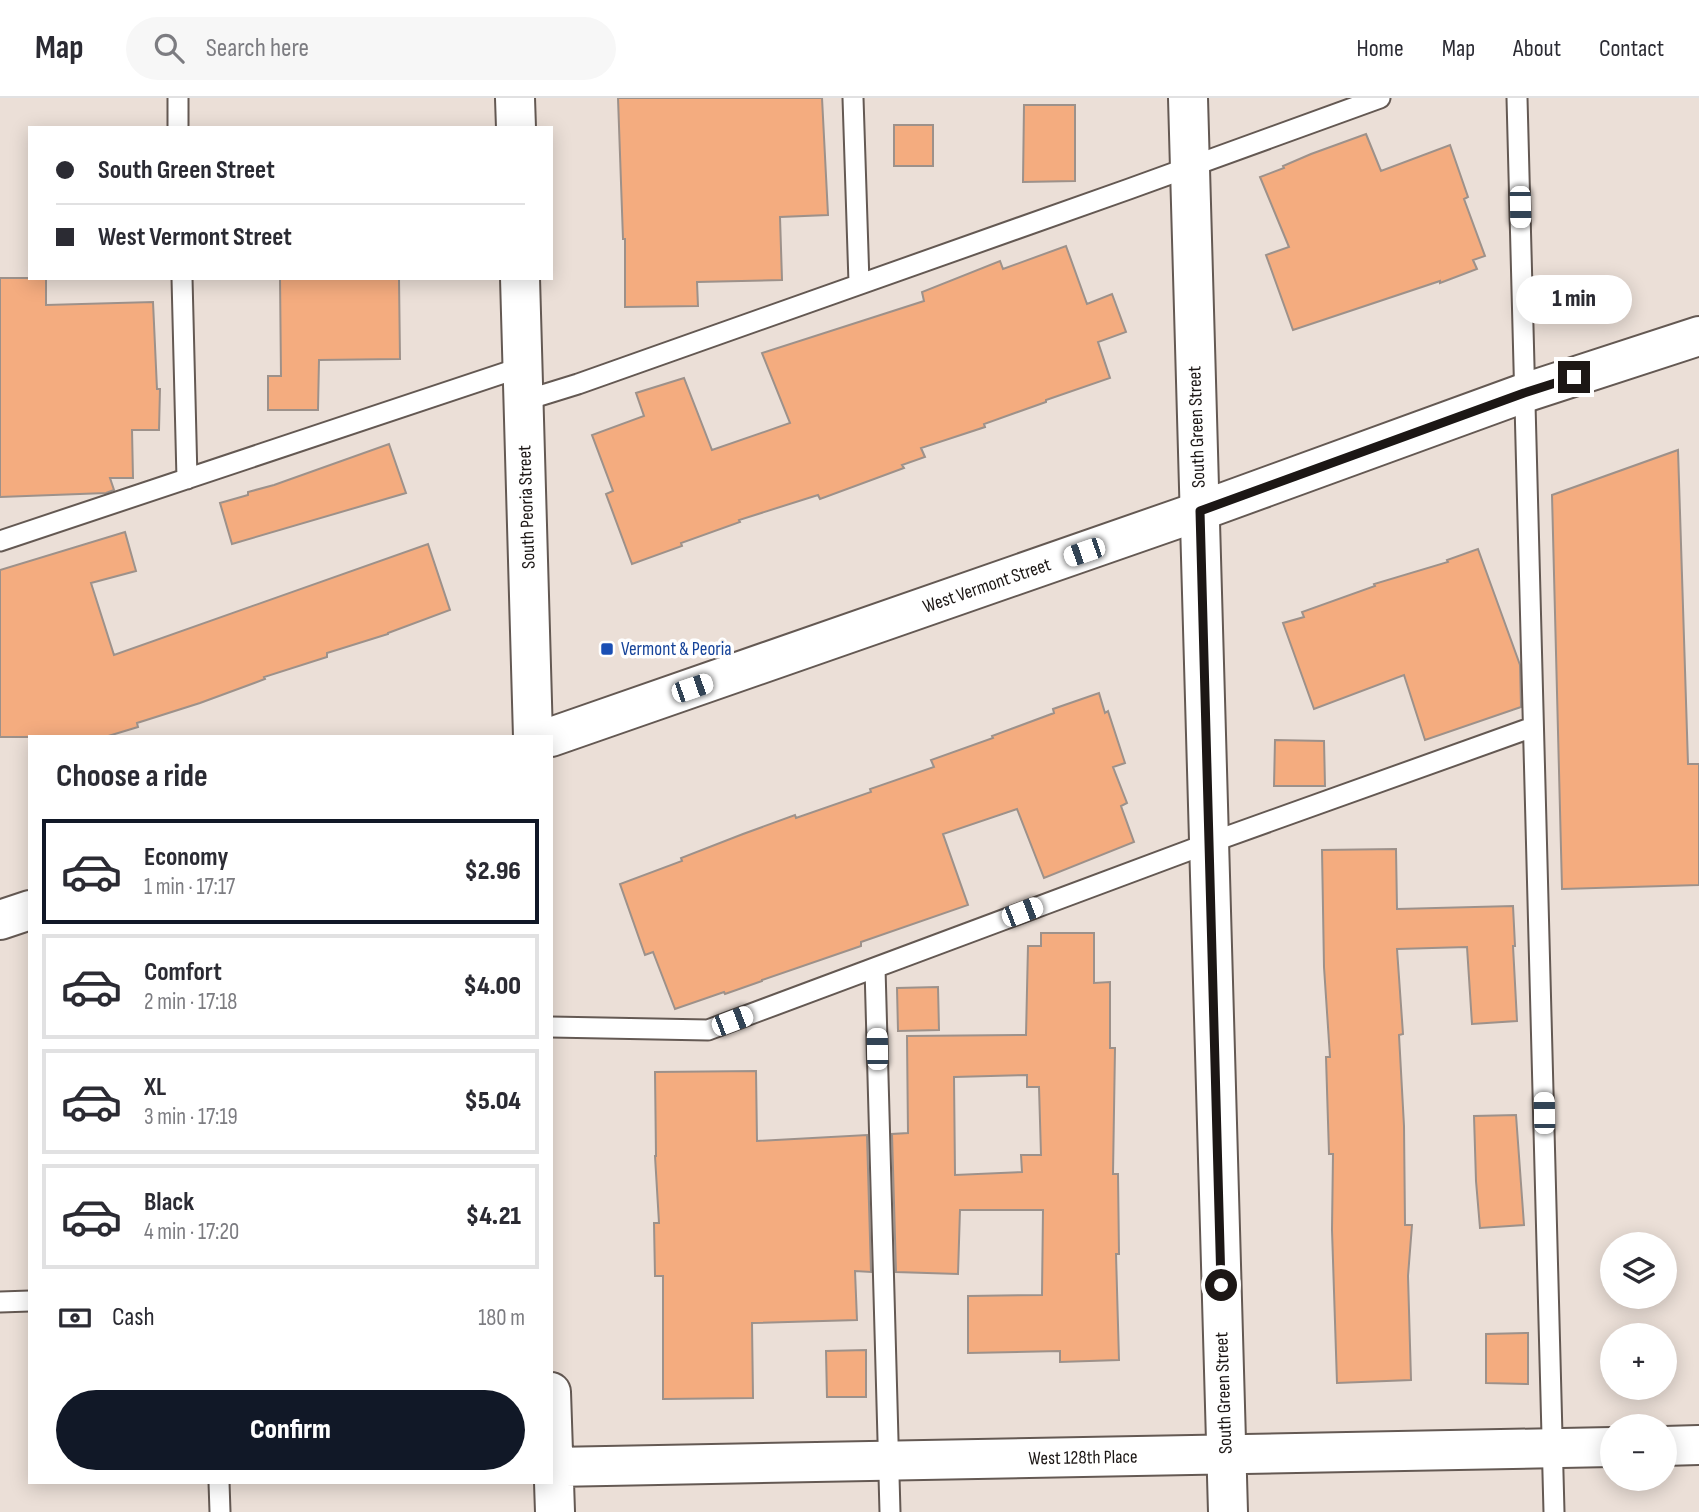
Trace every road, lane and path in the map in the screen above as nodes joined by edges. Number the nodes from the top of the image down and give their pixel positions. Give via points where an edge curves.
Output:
1 (178, 98) edge
2 (515, 98) edge
3 (853, 98) edge
4 (1188, 98) edge
5 (1380, 98) edge
6 (1517, 98) edge
7 (178, 126) edge
8 (516, 126) edge
9 (1190, 167) junction
10 (182, 280) edge
11 (520, 280) edge
12 (859, 283) junction
13 (1699, 336) edge
14 (523, 384) junction
15 (1524, 393) junction
16 (187, 479) junction
17 (1200, 511) junction
18 (0, 541) edge
19 (1533, 727) junction
20 (533, 735) edge
21 (553, 736) edge
22 (1209, 842) junction
23 (28, 911) edge
24 (0, 920) edge
25 (875, 968) junction
26 (553, 1027) edge
27 (28, 1301) edge
28 (0, 1302) edge
29 (1699, 1445) edge
30 (1677, 1446) edge
31 (1600, 1447) edge
32 (1553, 1448) junction
33 (1226, 1455) junction
34 (888, 1461) junction
35 (553, 1467) joint
36 (219, 1484) edge
37 (220, 1512) edge
38 (555, 1512) edge
39 (890, 1512) edge
40 (1228, 1512) edge
41 (1554, 1512) edge

1 - 7 lane
2 - 8 street
3 - 12 lane
4 - 9 street, South Green Street
5 - 9 lane
6 - 15 lane
9 - 12 lane
9 - 17 street, South Green Street
10 - 16 lane
11 - 14 street, South Peoria Street
12 - 14 lane via 578,384
13 - 15 street, West Vermont Street
14 - 16 lane
14 - 20 street, South Peoria Street
15 - 17 street, West Vermont Street
15 - 19 lane
16 - 18 lane
17 - 21 street, West Vermont Street
17 - 22 street, South Green Street
19 - 22 lane
19 - 32 lane
22 - 25 lane
22 - 33 street, South Green Street
23 - 24 street
25 - 26 lane via 708,1030
25 - 34 lane
27 - 28 lane
29 - 30 street
31 - 32 street, West 128th Place
32 - 33 street, West 128th Place
32 - 41 lane
33 - 34 street, West 128th Place
33 - 40 street, South Green Street
34 - 35 street, West 128th Place
34 - 39 lane
35 - 38 street
36 - 37 lane

